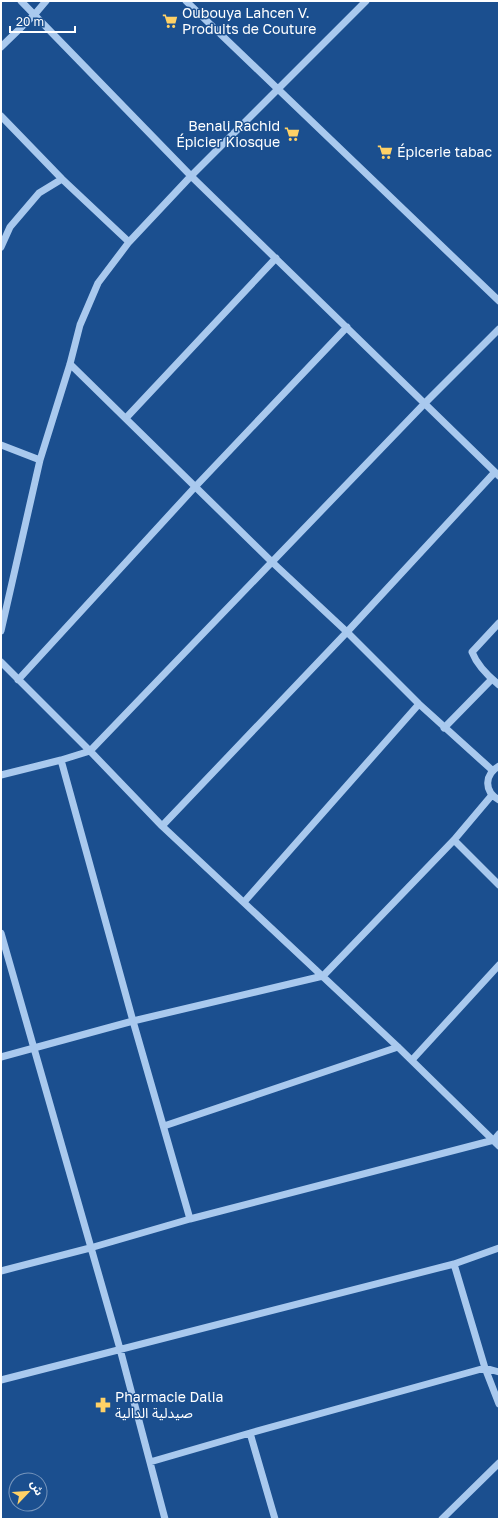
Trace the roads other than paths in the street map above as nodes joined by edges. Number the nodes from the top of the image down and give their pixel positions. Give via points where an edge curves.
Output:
1 (21, 1) edge
2 (46, 1) edge
3 (186, 1) edge
4 (366, 1) edge
5 (35, 14) junction
6 (1, 47) edge
7 (277, 89) junction
8 (1, 116) edge
9 (191, 176) junction
10 (62, 179) junction
11 (129, 242) junction
12 (1, 247) edge
13 (276, 258) junction
14 (499, 301) edge
15 (347, 327) junction
16 (499, 329) edge
17 (70, 364) junction
18 (425, 403) junction
19 (126, 418) junction
20 (1, 445) edge
21 (40, 460) junction
22 (497, 474) edge
23 (195, 487) junction
24 (272, 562) junction
25 (499, 622) edge
26 (1, 631) edge
27 (347, 632) junction
28 (1, 662) edge
29 (492, 679) junction
30 (18, 680) junction
31 (499, 685) edge
32 (419, 704) junction
33 (444, 728) junction
34 (90, 751) junction
35 (61, 760) junction
36 (499, 766) edge
37 (492, 770) junction
38 (1, 776) edge
39 (496, 798) edge
40 (162, 826) junction
41 (454, 840) junction
42 (499, 885) edge
43 (244, 902) junction
44 (1, 933) edge
45 (499, 965) edge
46 (323, 976) junction
47 (133, 1021) junction
48 (398, 1047) junction
49 (34, 1049) junction
50 (1, 1057) edge
51 (412, 1060) junction
52 (164, 1126) junction
53 (497, 1140) edge
54 (190, 1219) junction
55 (90, 1248) junction
56 (499, 1248) edge
57 (454, 1264) junction
58 (1, 1271) edge
59 (120, 1349) junction
60 (486, 1368) junction
61 (499, 1372) edge
62 (1, 1380) edge
63 (499, 1404) edge
64 (250, 1433) junction
65 (150, 1462) junction
66 (499, 1463) edge
67 (164, 1519) edge
68 (275, 1519) edge
69 (442, 1519) edge

1 - 5 street
2 - 5 street
3 - 7 street
4 - 7 street
5 - 6 street
5 - 9 street
7 - 9 street
7 - 14 street
8 - 10 street
9 - 11 street
9 - 13 street
10 - 11 street
10 - 12 street via 39,193 10,227
11 - 17 street via 98,283 80,325
13 - 15 street
13 - 19 street
15 - 18 street
15 - 23 street
16 - 18 street
17 - 19 street
17 - 21 street
18 - 22 street
18 - 24 street
19 - 23 street
20 - 21 street
21 - 26 street
22 - 27 street
23 - 24 street
23 - 30 street
24 - 27 street
24 - 34 street
25 - 29 street via 472,652 475,661
27 - 32 street
27 - 40 street
28 - 30 street
29 - 31 street
29 - 33 street
30 - 34 street
32 - 33 street
32 - 43 street
33 - 37 street
34 - 35 street
34 - 40 street
35 - 38 street
35 - 47 street
36 - 37 street
37 - 39 street via 488,778 488,788
39 - 41 street
40 - 43 street
41 - 42 street
41 - 46 street
43 - 46 street
44 - 49 street
45 - 51 street
46 - 47 street
46 - 48 street
47 - 49 street
47 - 52 street
48 - 51 street
48 - 52 street
49 - 50 street
49 - 55 street
51 - 53 street
52 - 54 street
53 - 54 street
54 - 55 street
55 - 58 street
55 - 59 street
56 - 57 street
57 - 59 street
57 - 60 street
59 - 62 street
59 - 65 street
60 - 61 street
60 - 63 street
60 - 64 street
64 - 65 street
64 - 68 street
65 - 67 street
66 - 69 street

